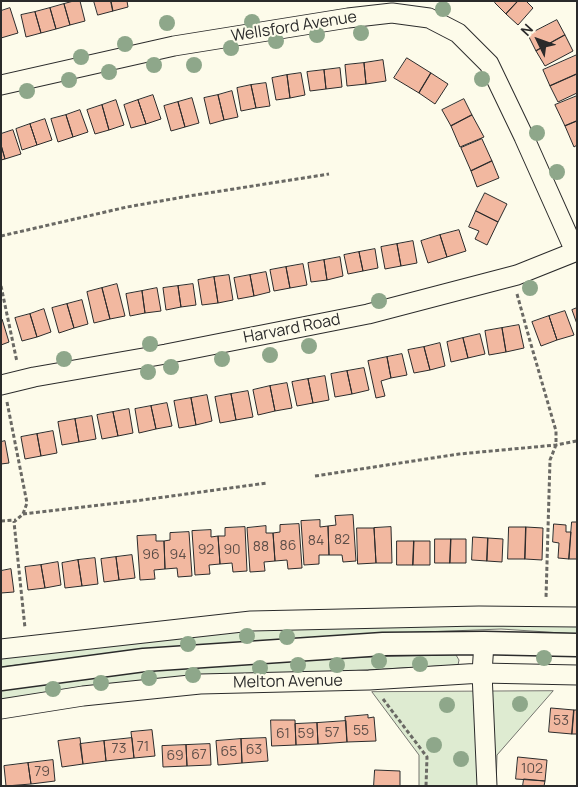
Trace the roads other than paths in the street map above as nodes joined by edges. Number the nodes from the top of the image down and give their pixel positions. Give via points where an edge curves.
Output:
1 (1, 85) edge
2 (576, 251) edge
3 (8, 383) edge
4 (577, 617) edge
5 (484, 643) junction
6 (577, 645) edge
7 (1, 648) edge
8 (482, 673) junction
9 (577, 675) edge
10 (1, 679) edge
11 (1, 709) edge
12 (487, 786) edge

1 - 2 street, Wellsford Avenue via 174,46 319,22 392,13 429,18 458,33 489,64
2 - 3 street, Harvard Road via 513,276 368,314
4 - 7 street via 251,620
5 - 6 street, Melton Avenue
5 - 8 street
5 - 10 street, Melton Avenue via 383,644 144,660
8 - 9 street, Melton Avenue
8 - 11 street, Melton Avenue via 369,680 200,684 83,696
8 - 12 street

